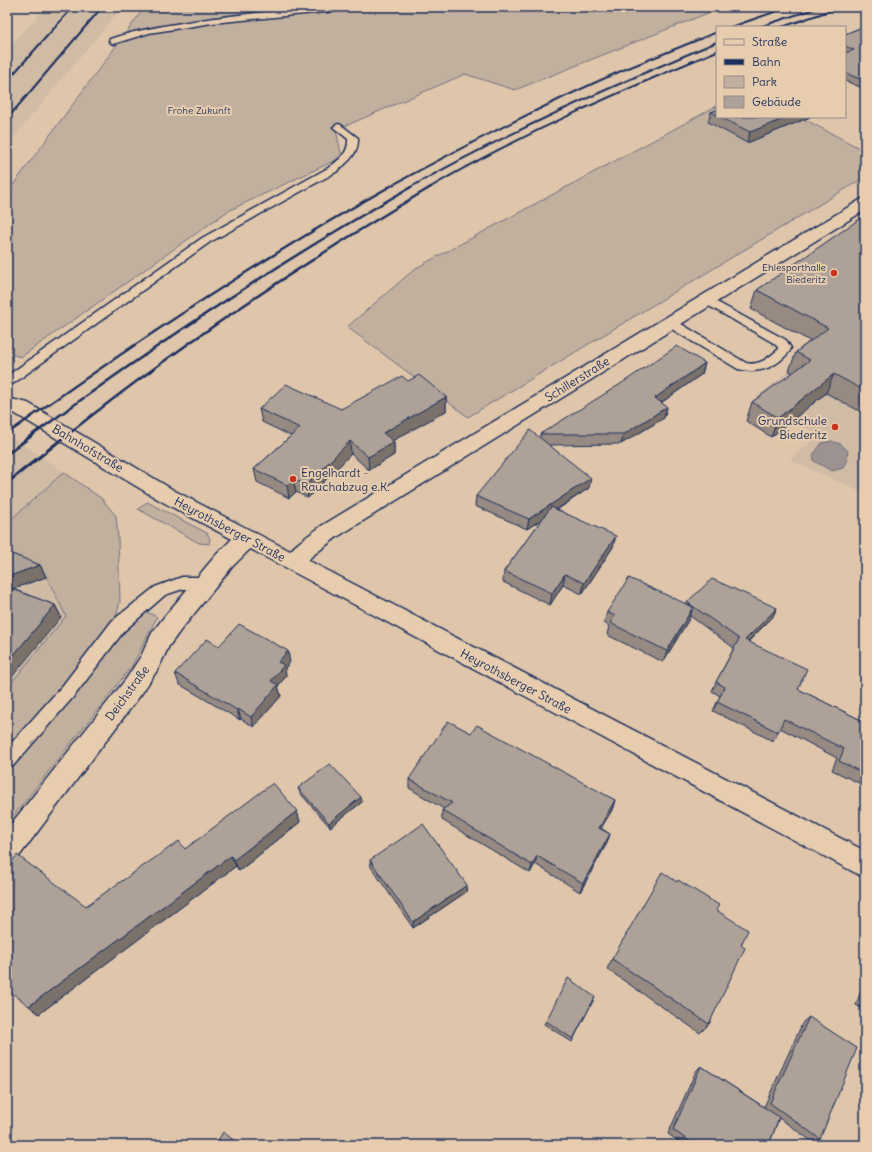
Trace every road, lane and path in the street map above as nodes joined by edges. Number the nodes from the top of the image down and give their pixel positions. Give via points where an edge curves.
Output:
1 (356, 7) edge
2 (113, 41) dead end
3 (338, 127) dead end
4 (865, 203) edge
5 (706, 300) junction
6 (669, 322) junction
7 (7, 382) edge
8 (7, 404) edge
9 (168, 496) joint
10 (247, 538) junction
11 (293, 562) junction
12 (205, 582) junction
13 (7, 760) edge
14 (7, 850) edge
15 (865, 866) edge

1 - 2 lane via 190,24 149,30
3 - 7 lane via 353,138 354,146 349,156 338,165 206,240
4 - 5 street, Schillerstraße
5 - 6 street, Schillerstraße
5 - 6 lane via 776,339 782,343 784,351 766,366 756,369 742,366
6 - 11 street, Schillerstraße via 324,535
8 - 9 street, Bahnhofstraße via 21,408
9 - 10 street, Heyrothsberger Straße
10 - 11 street, Heyrothsberger Straße
10 - 12 street, Deichstraße
11 - 15 street, Heyrothsberger Straße
12 - 13 lane via 182,583 160,591 118,626 69,690
12 - 14 street, Deichstraße via 160,640 150,662 134,686

